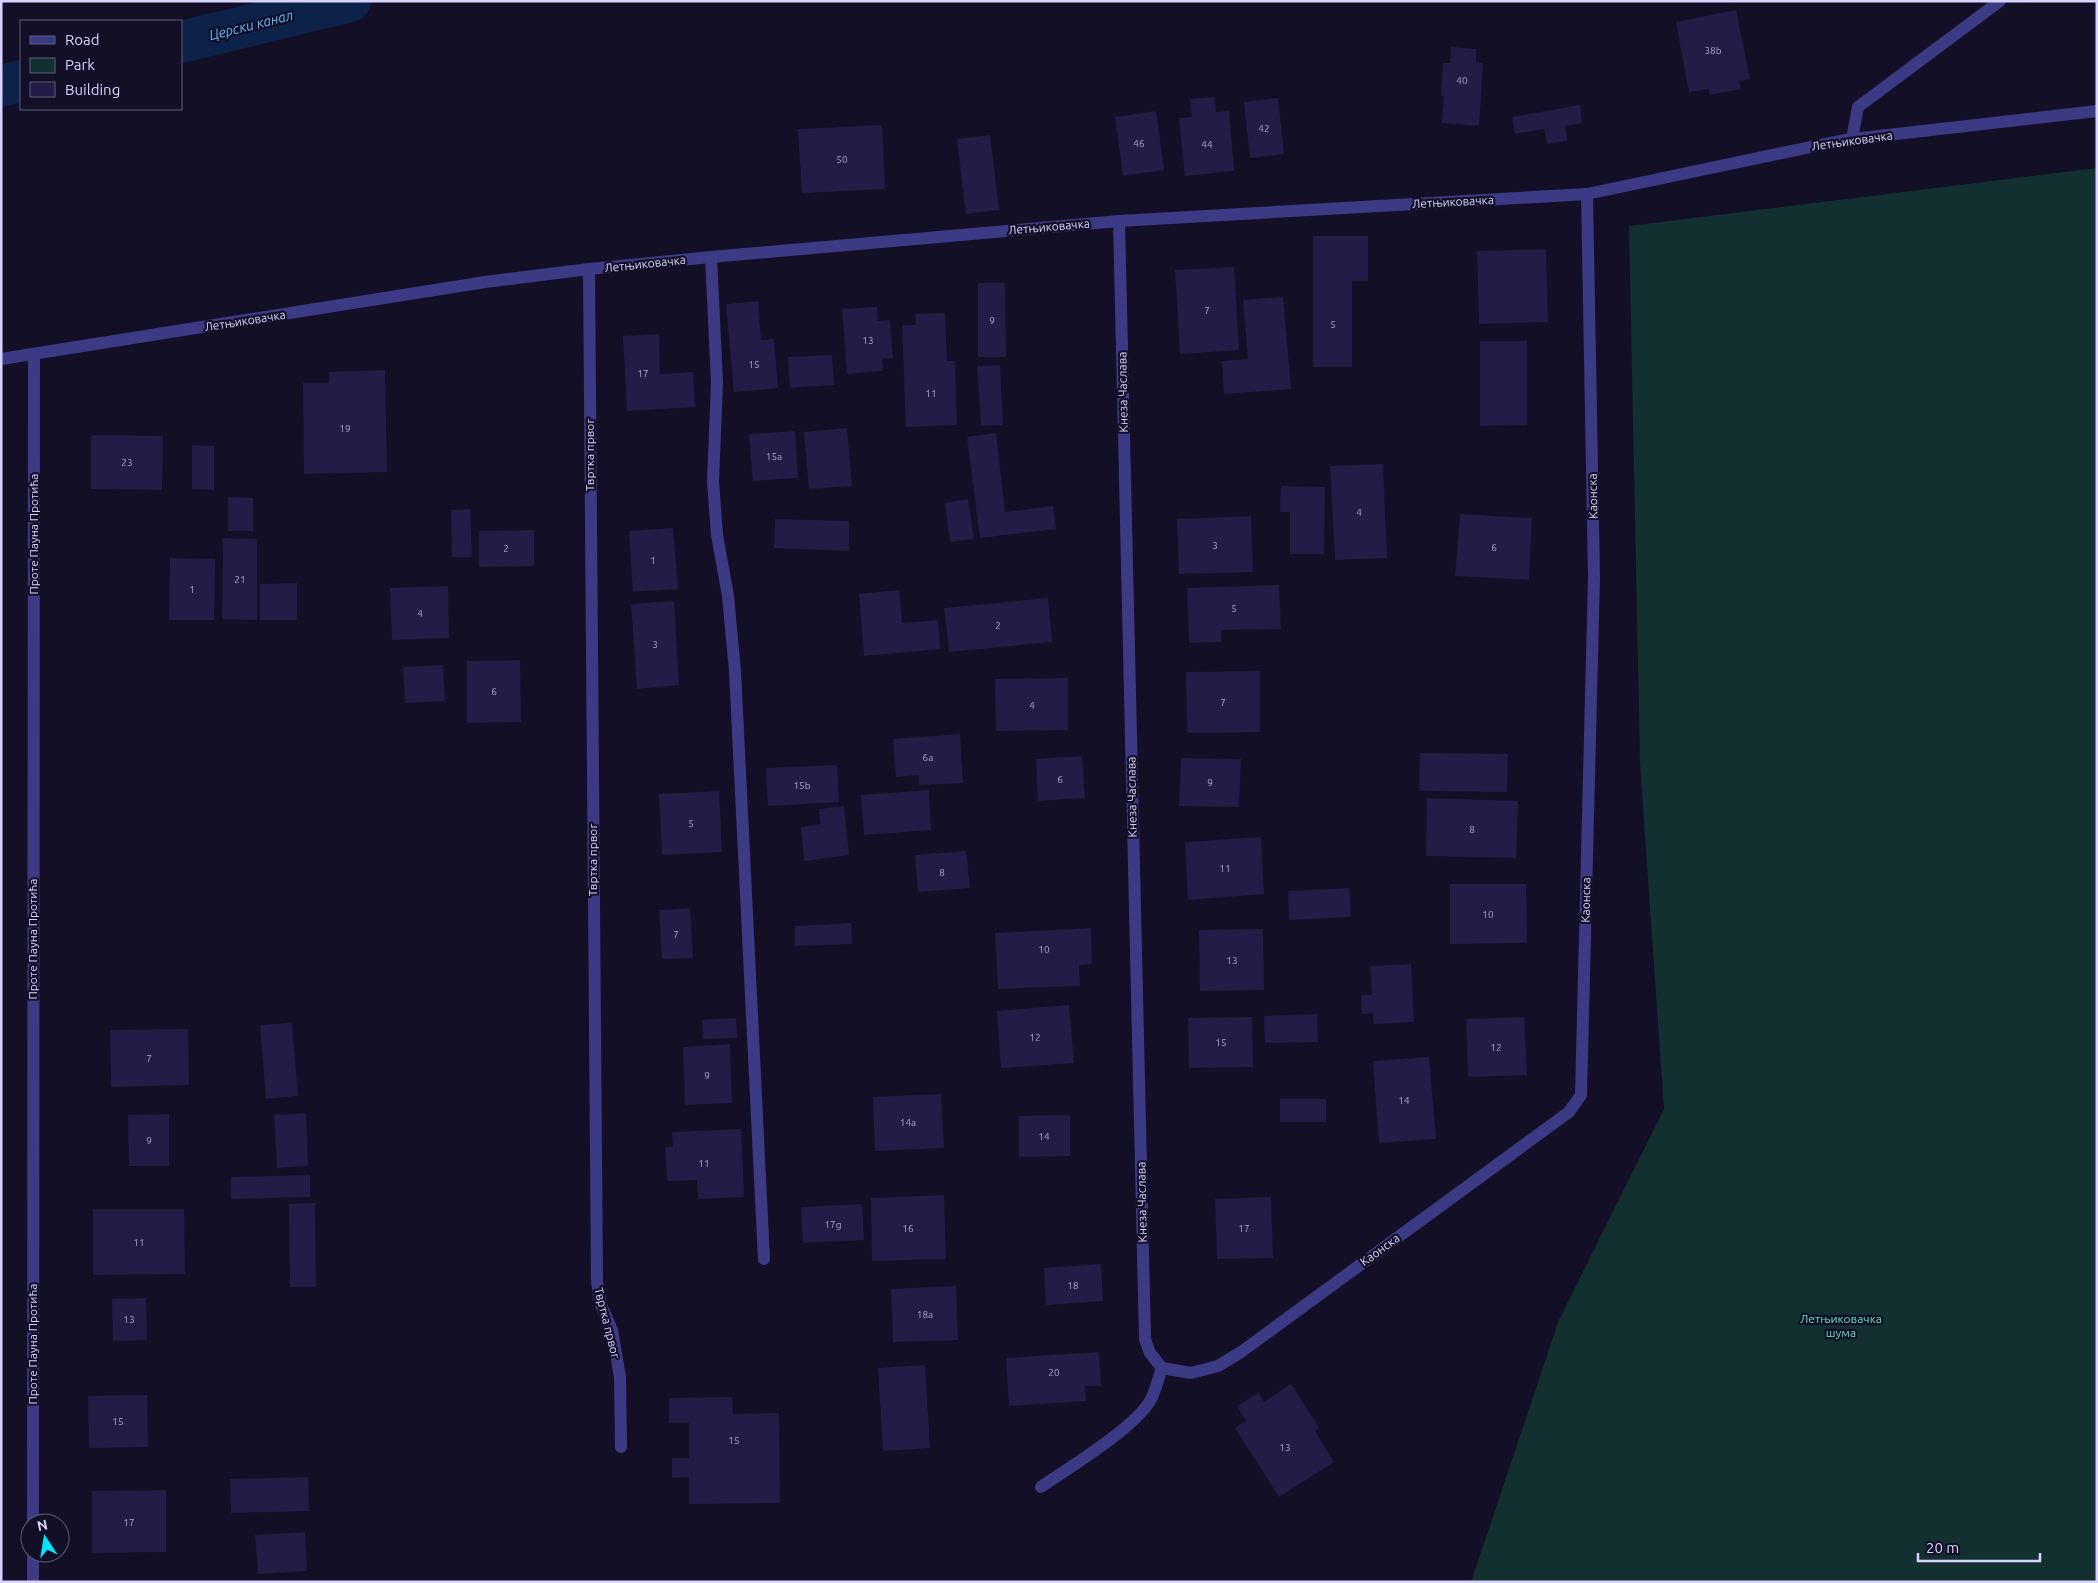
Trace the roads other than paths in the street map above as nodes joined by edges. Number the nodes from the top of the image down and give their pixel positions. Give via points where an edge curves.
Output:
1 (2000, 1) edge
2 (2097, 111) edge
3 (1852, 139) junction
4 (1587, 194) junction
5 (1119, 221) junction
6 (711, 257) junction
7 (589, 270) junction
8 (34, 355) junction
9 (1, 359) edge
10 (764, 1259) dead end
11 (1162, 1368) junction
12 (621, 1447) dead end
13 (1041, 1487) dead end
14 (33, 1513) edge
15 (33, 1563) edge
16 (33, 1582) edge

1 - 3 street via 1858,107
2 - 3 street, Летњиковачка
3 - 4 street, Летњиковачка
4 - 5 street, Летњиковачка
4 - 11 street, Каонска via 1594,577 1581,1096 1569,1112 1241,1352 1218,1366 1191,1373
5 - 6 street, Летњиковачка
5 - 11 street, Кнеза Часлава via 1145,1338 1150,1353
6 - 7 street, Летњиковачка
6 - 10 street via 717,383 713,482 716,535 728,596 735,670
7 - 8 street, Летњиковачка via 485,282
7 - 12 street, Твртка првог via 597,1282 601,1305 612,1330 620,1378
8 - 9 street, Летњиковачка
8 - 14 street, Проте Пауна Протића
11 - 13 street via 1151,1400 1142,1412
15 - 16 street

